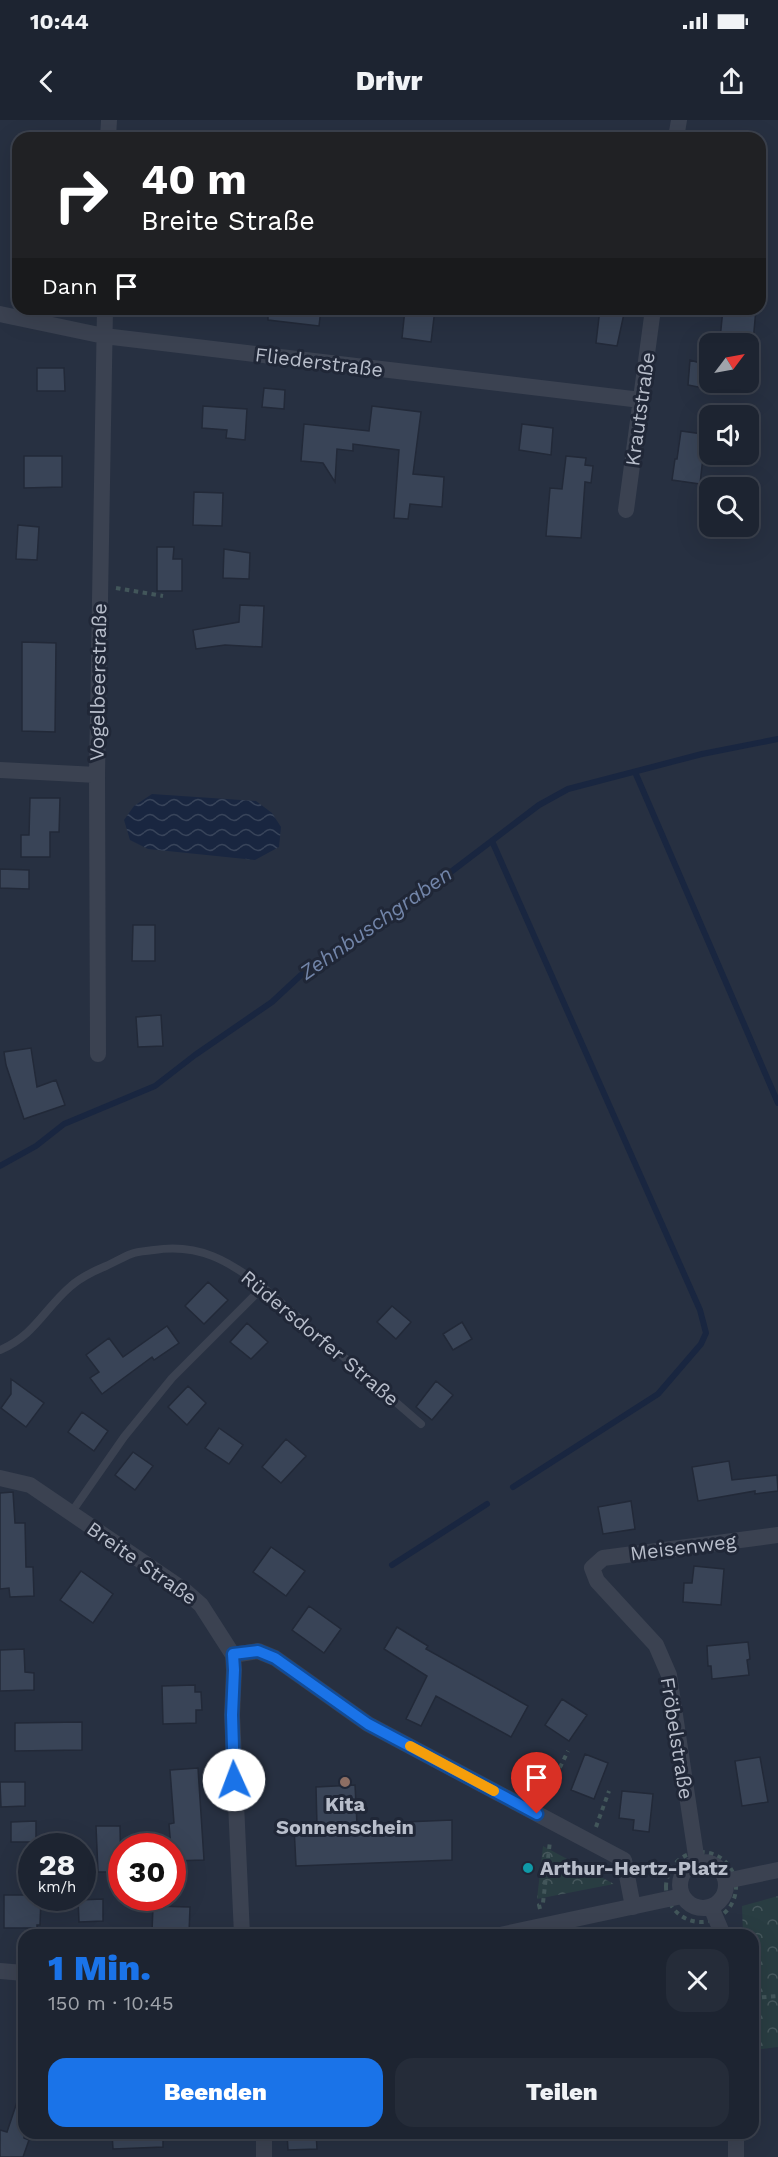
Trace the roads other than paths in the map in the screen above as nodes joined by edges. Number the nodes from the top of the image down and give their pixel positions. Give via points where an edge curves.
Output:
1 (0, 314) edge
2 (105, 315) edge
3 (652, 315) edge
4 (105, 336) junction
5 (640, 400) junction
6 (626, 510) dead end
7 (0, 770) edge
8 (97, 775) junction
9 (98, 1054) dead end
10 (263, 1287) junction
11 (0, 1350) edge
12 (421, 1424) dead end
13 (0, 1478) edge
14 (71, 1513) junction
15 (778, 1535) edge
16 (592, 1568) joint
17 (233, 1654) junction
18 (696, 1857) junction
19 (778, 1870) edge
20 (731, 1880) junction
21 (675, 1897) junction
22 (633, 1907) junction
23 (713, 1913) junction
24 (242, 1929) edge
25 (529, 1929) edge
26 (720, 1929) edge
27 (0, 1971) edge
28 (18, 1972) edge
29 (264, 2139) edge
30 (736, 2139) edge
31 (264, 2157) edge
32 (736, 2157) edge

1 - 4 street, Fliederstraße
2 - 4 street, Vogelbeerstraße
3 - 5 street, Krautstraße
4 - 5 street, Fliederstraße
4 - 8 street, Vogelbeerstraße
5 - 6 street, Krautstraße
7 - 8 street
8 - 9 street, Vogelbeerstraße
10 - 11 lane, Rüdersdorfer Straße via 237,1267 205,1252 171,1247 132,1253 72,1285 39,1323 14,1344
10 - 12 lane, Rüdersdorfer Straße
10 - 14 lane, Breite Straße via 172,1378 124,1437
13 - 14 street, Breite Straße via 30,1485
14 - 17 street, Breite Straße via 184,1590 201,1605
15 - 16 street, Meisenweg via 603,1558
16 - 18 street, Fröbelstraße via 597,1581 656,1645 669,1675
17 - 22 street via 258,1651 275,1658 368,1724 624,1860
17 - 24 street
18 - 20 street via 719,1868
18 - 21 street via 681,1875
19 - 20 street
20 - 23 street
21 - 22 street
21 - 23 street
22 - 25 street
23 - 26 street
27 - 28 street
29 - 31 street
30 - 32 street

